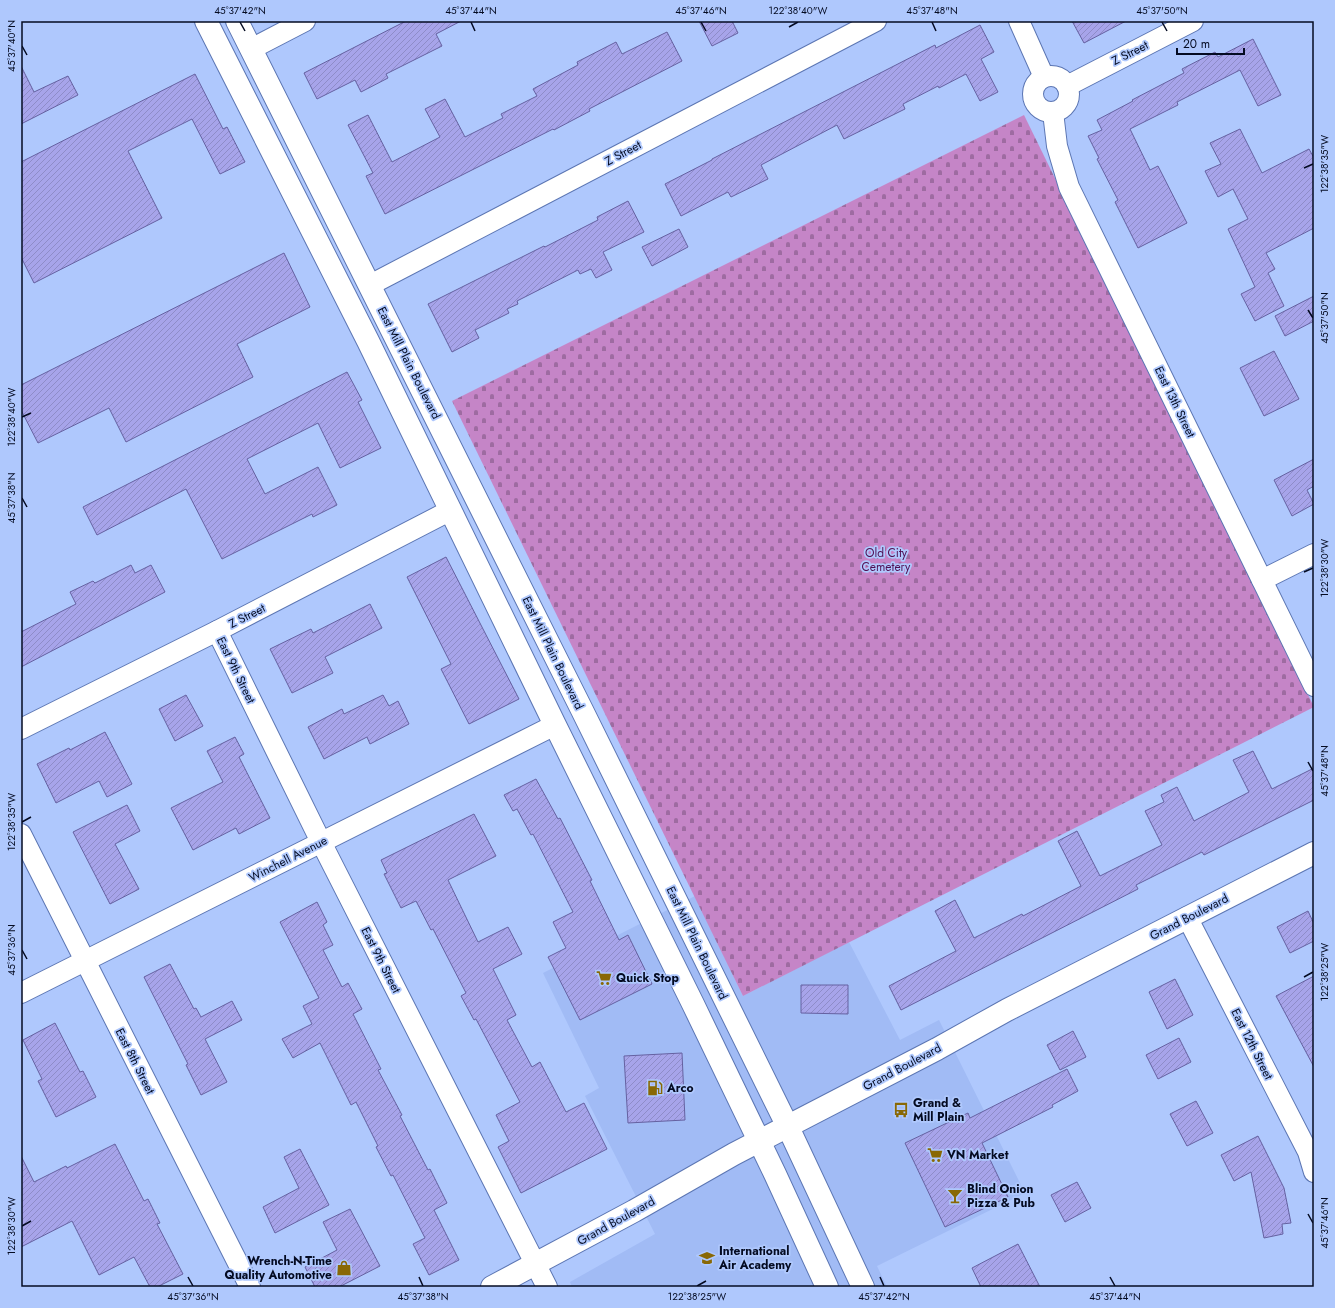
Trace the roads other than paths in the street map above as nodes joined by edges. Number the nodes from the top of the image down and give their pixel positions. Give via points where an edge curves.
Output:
1 (206, 21) edge
2 (237, 21) edge
3 (305, 21) edge
4 (876, 21) edge
5 (1019, 21) edge
6 (1193, 21) edge
7 (251, 49) junction
8 (1044, 77) junction
9 (1067, 86) junction
10 (1053, 112) junction
11 (370, 286) junction
12 (451, 510) junction
13 (1314, 554) edge
14 (1262, 580) junction
15 (217, 631) junction
16 (1314, 686) edge
17 (555, 725) junction
18 (21, 729) edge
19 (21, 834) edge
20 (321, 842) junction
21 (1314, 853) edge
22 (1187, 917) junction
23 (84, 961) junction
24 (21, 993) edge
25 (788, 1126) junction
26 (759, 1141) junction
27 (1314, 1172) edge
28 (536, 1264) junction
29 (250, 1287) edge
30 (492, 1287) edge
31 (548, 1287) edge
32 (827, 1287) edge
33 (864, 1287) edge

1 - 12 main road
2 - 7 main road, East Mill Plain Boulevard
3 - 7 street
4 - 11 street, Z Street
5 - 8 street
6 - 9 street, Z Street
7 - 11 main road, East Mill Plain Boulevard
8 - 9 street via 1056,76
8 - 10 street via 1037,82 1033,99 1042,110
9 - 10 street via 1067,102 1061,109
10 - 14 street, East 13th Street via 1057,146 1069,187
11 - 25 main road, East Mill Plain Boulevard
12 - 15 street, Z Street
12 - 17 main road
13 - 14 street
14 - 16 street, East 13th Street
15 - 18 street, Z Street
15 - 20 street, East 9th Street
17 - 20 street, Winchell Avenue
17 - 26 main road
19 - 23 street, East 8th Street
20 - 23 street, Winchell Avenue
20 - 28 street, East 9th Street
21 - 22 main road, Grand Boulevard
22 - 25 main road, Grand Boulevard
22 - 27 street, East 12th Street via 1308,1152
23 - 24 street, Winchell Avenue
23 - 29 street, East 8th Street
25 - 26 main road, Grand Boulevard
25 - 33 main road, East Mill Plain Boulevard
26 - 28 main road, Grand Boulevard
26 - 32 main road
28 - 30 main road, Grand Boulevard
28 - 31 street, East 9th Street

